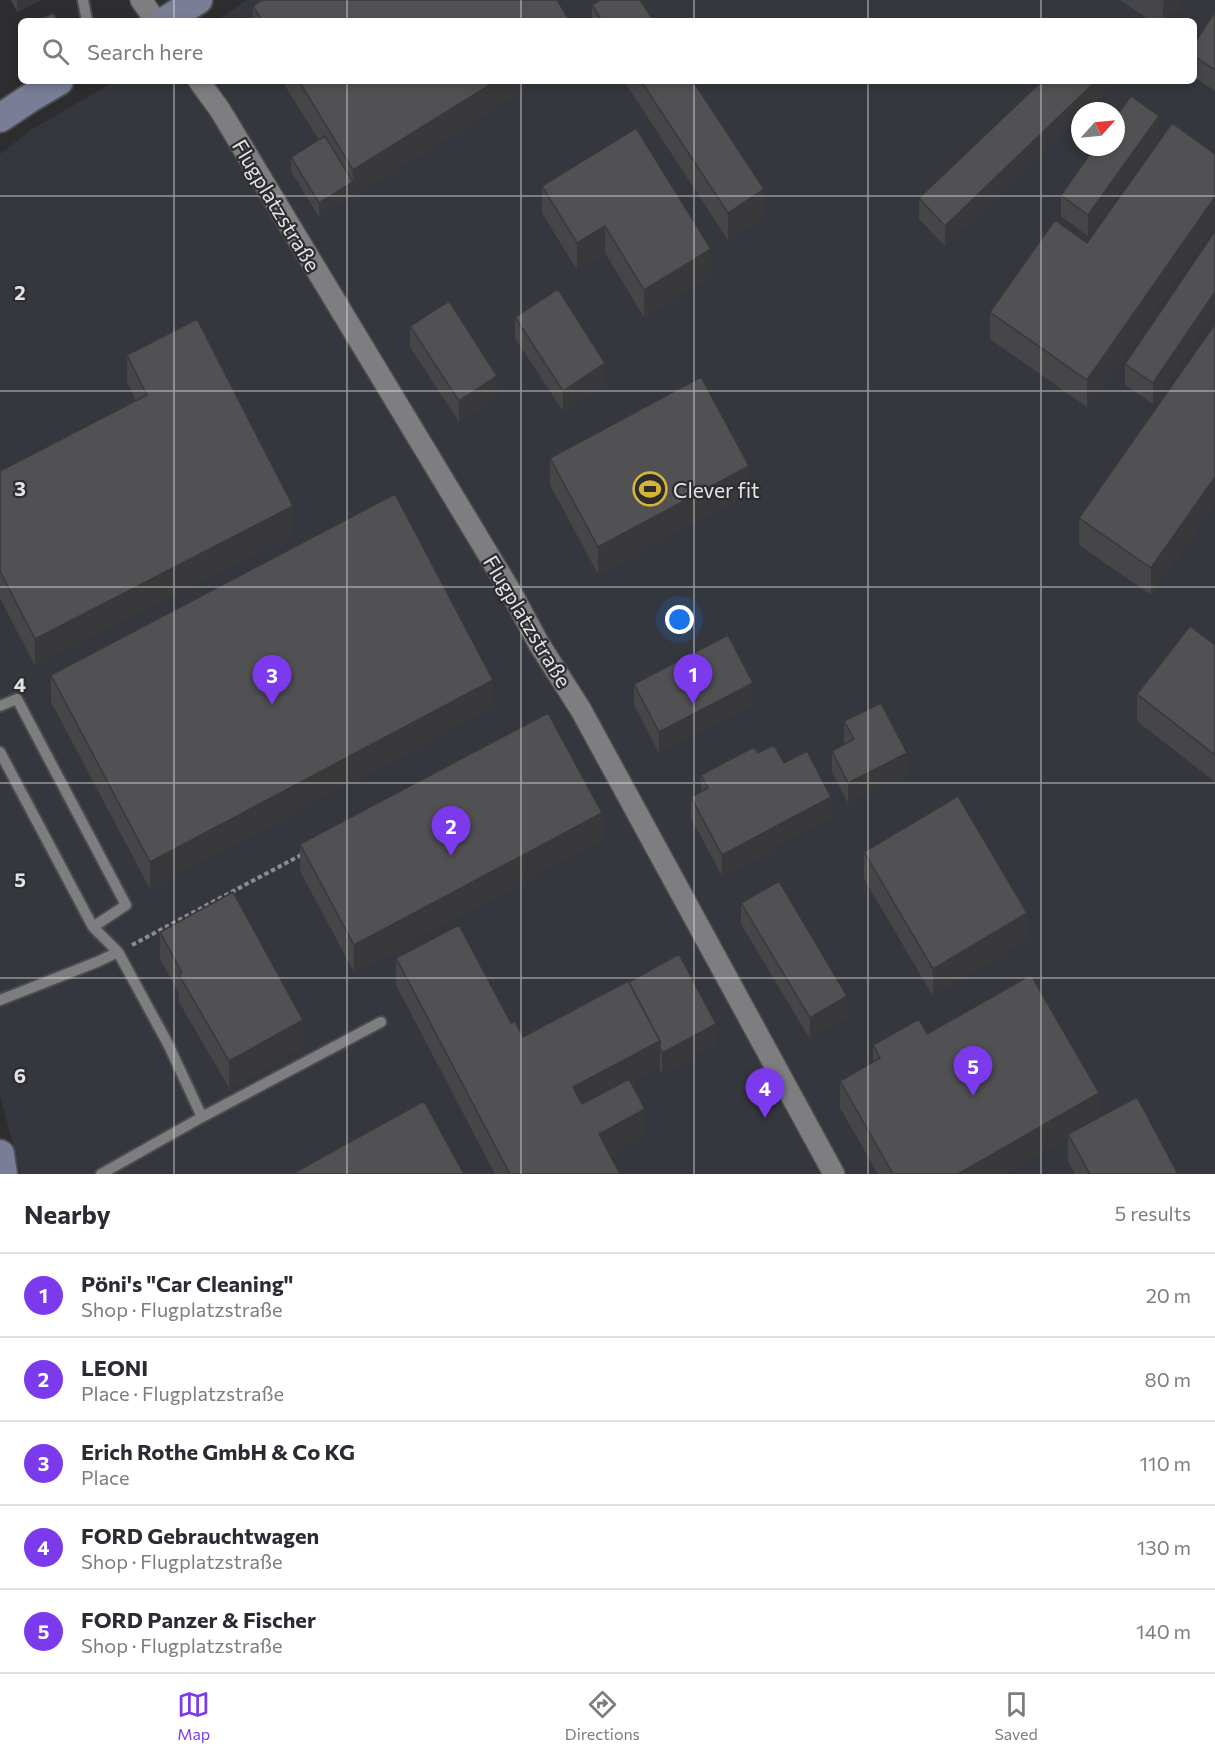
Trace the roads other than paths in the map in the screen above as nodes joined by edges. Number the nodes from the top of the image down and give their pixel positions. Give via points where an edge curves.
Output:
1 (83, 0) edge
2 (141, 0) edge
3 (198, 0) edge
4 (86, 18) edge
5 (154, 18) edge
6 (170, 18) edge
7 (54, 84) edge
8 (202, 84) edge
9 (0, 118) edge
10 (0, 706) edge
11 (0, 752) edge
12 (93, 927) junction
13 (118, 952) junction
14 (0, 1000) edge
15 (381, 1022) dead end
16 (202, 1117) junction
17 (0, 1154) edge
18 (3, 1174) edge
19 (101, 1174) edge
20 (834, 1174) edge

1 - 4 lane
2 - 5 street
3 - 6 main road
7 - 9 main road
8 - 20 street, Flugplatzstraße via 581,710
10 - 12 lane via 16,699 126,905
11 - 12 lane
12 - 13 lane
13 - 14 lane
13 - 16 lane
15 - 16 lane
16 - 19 lane
17 - 18 main road

